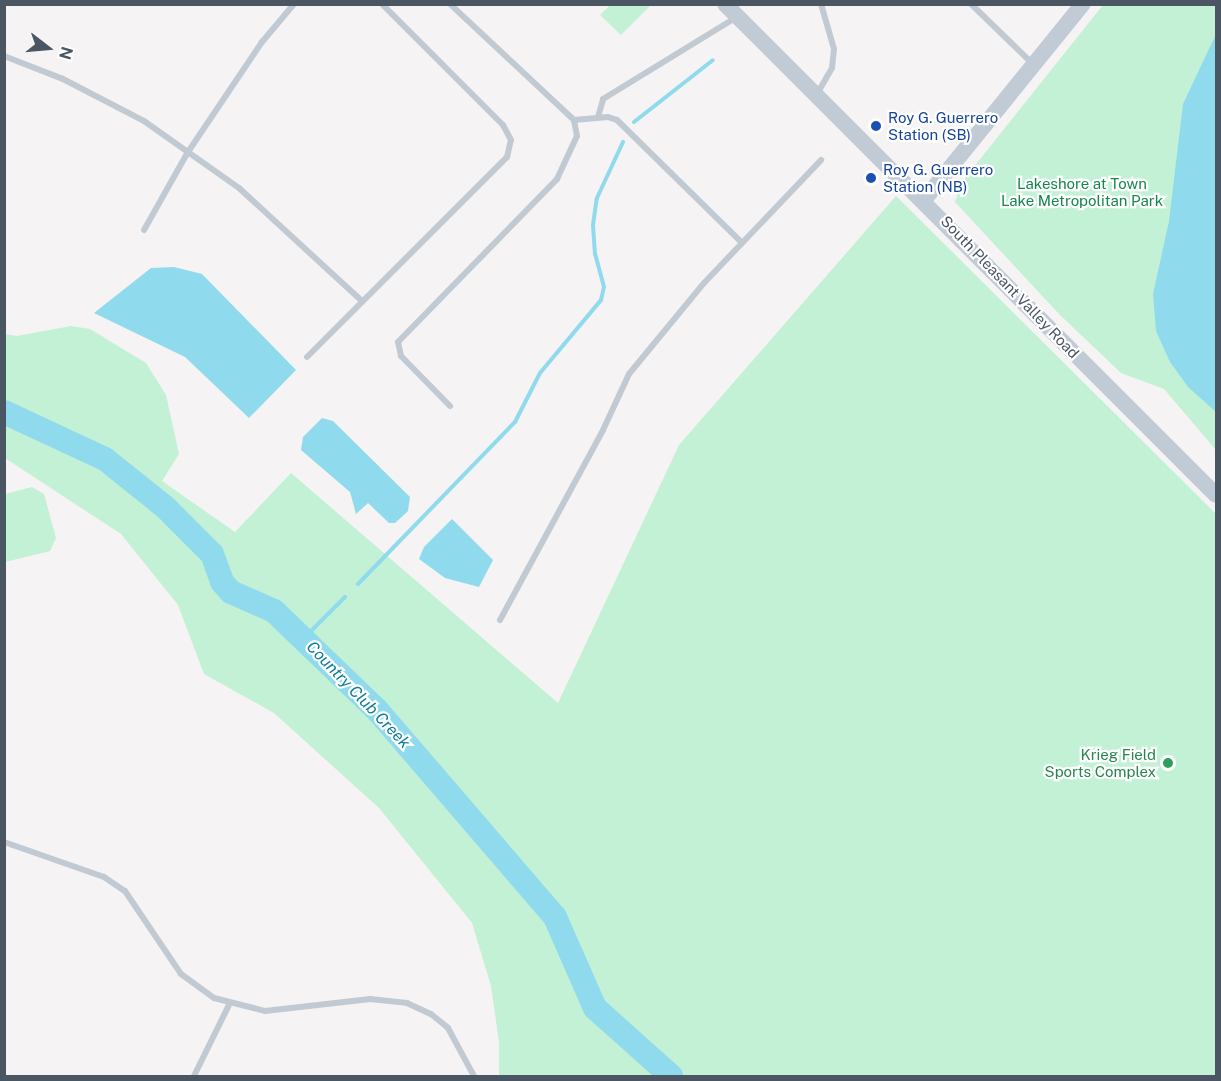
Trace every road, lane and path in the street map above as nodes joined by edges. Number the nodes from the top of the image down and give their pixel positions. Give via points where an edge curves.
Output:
1 (294, 4) edge
2 (382, 4) edge
3 (450, 4) edge
4 (821, 4) edge
5 (971, 4) edge
6 (1083, 4) edge
7 (731, 10) edge
8 (4, 56) edge
9 (1034, 65) junction
10 (815, 97) junction
11 (598, 117) junction
12 (574, 120) junction
13 (188, 152) junction
14 (821, 160) dead end
15 (924, 200) junction
16 (144, 230) dead end
17 (742, 243) junction
18 (362, 302) junction
19 (308, 357) dead end
20 (450, 406) dead end
21 (1216, 495) edge
22 (500, 620) dead end
23 (4, 842) edge
24 (230, 1005) junction
25 (194, 1077) edge
26 (474, 1077) edge

1 - 13 lane via 262,42
2 - 18 lane via 503,126 511,140 507,158
3 - 12 lane
4 - 10 lane via 834,49 832,68
5 - 9 lane
6 - 9 main road
7 - 10 main road, South Pleasant Valley Road
7 - 11 lane via 603,99
8 - 13 lane via 63,79 144,121
9 - 15 main road
10 - 15 main road, South Pleasant Valley Road
11 - 12 lane
11 - 17 lane via 617,120
12 - 20 lane via 577,136 573,152 557,179 398,342 401,356
13 - 16 lane
13 - 18 lane via 239,188
14 - 17 lane
15 - 21 main road, South Pleasant Valley Road
17 - 22 lane via 629,374
18 - 19 lane
23 - 24 lane via 104,877 125,891 181,974
24 - 25 lane
24 - 26 lane via 265,1011 370,999 407,1003 432,1014 448,1028

